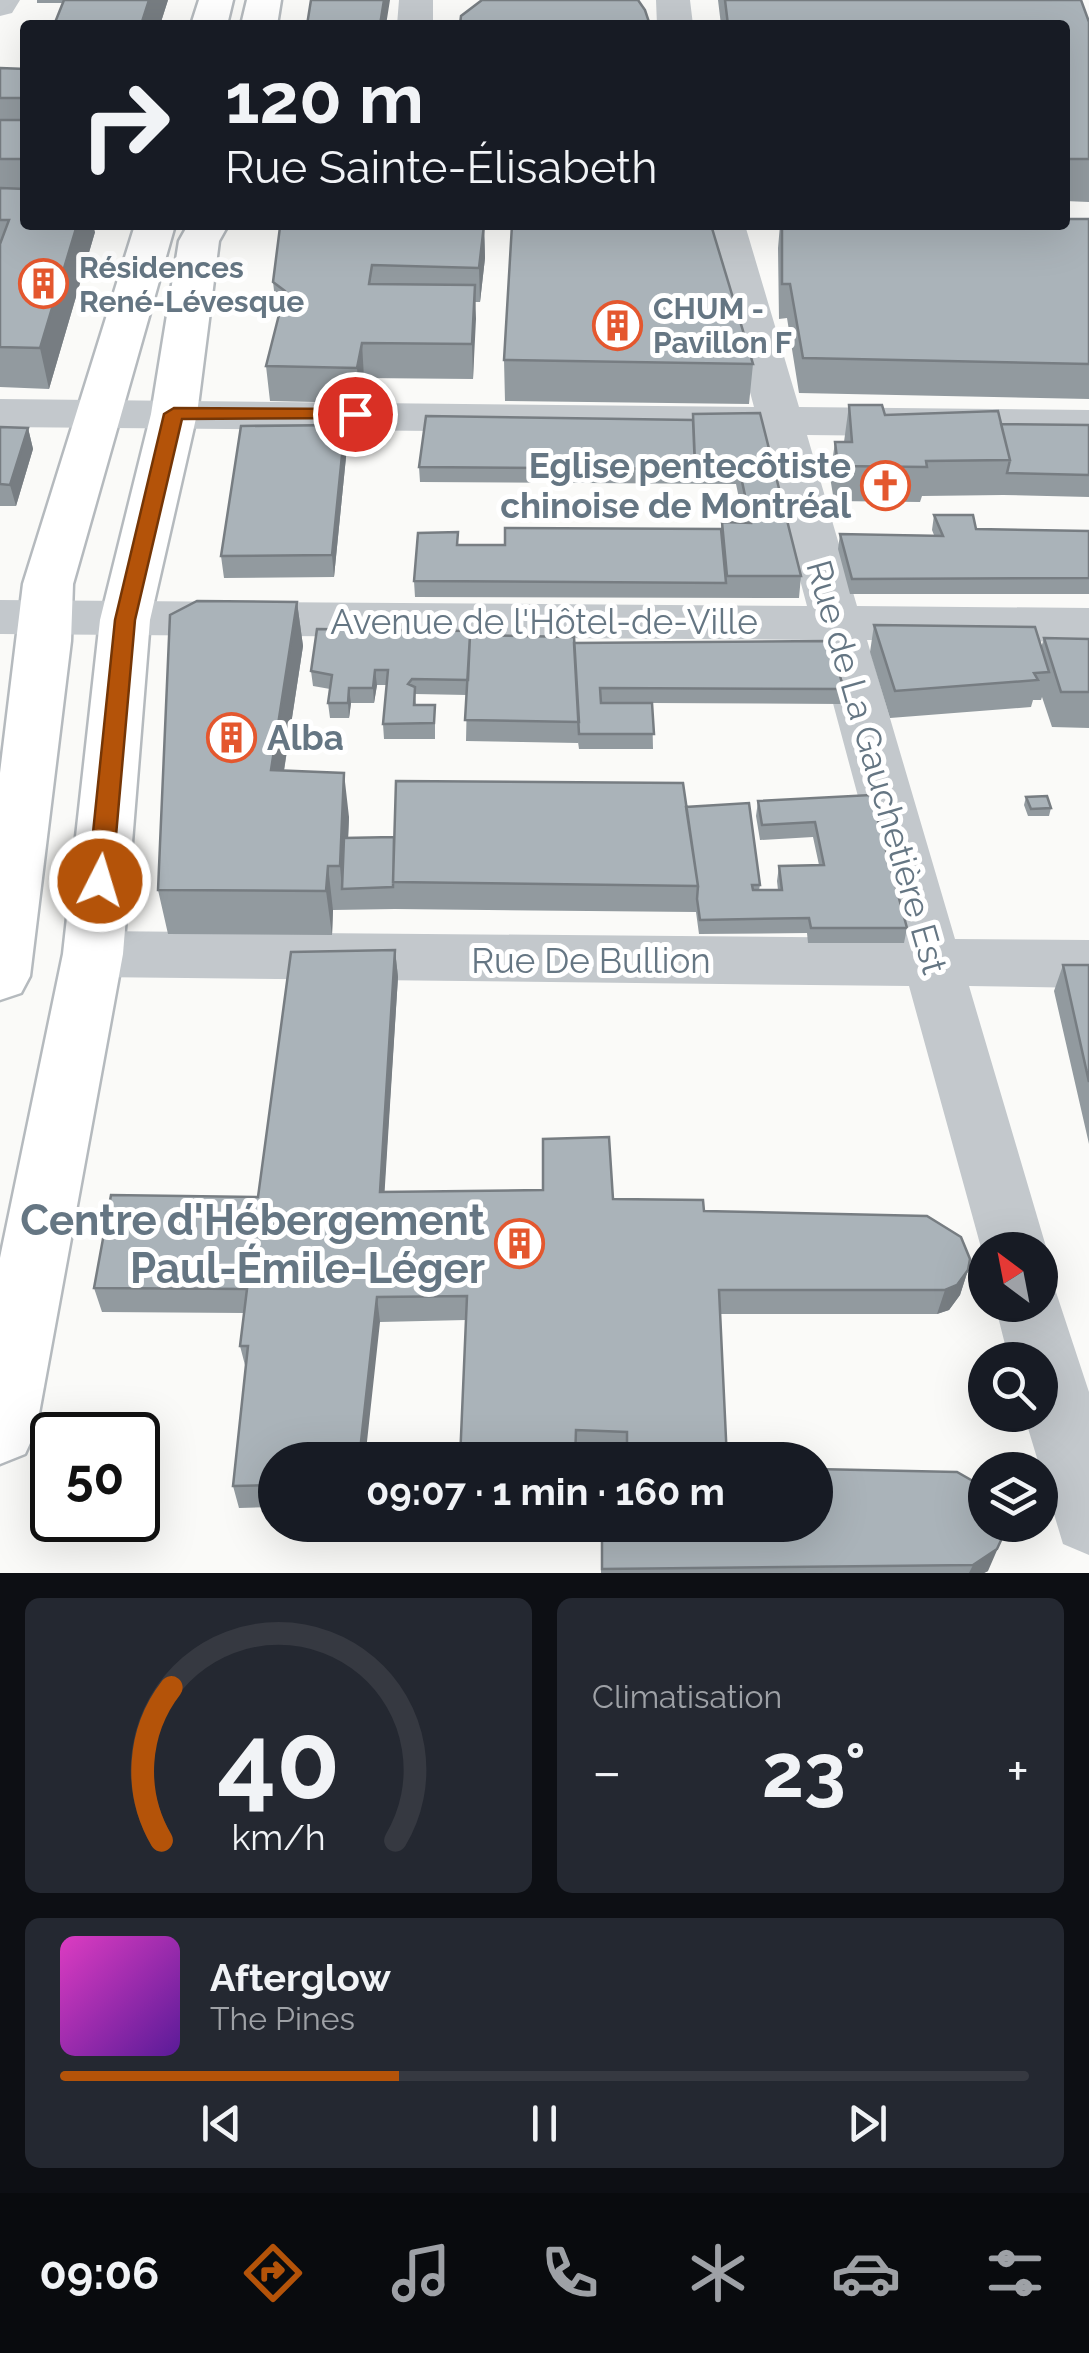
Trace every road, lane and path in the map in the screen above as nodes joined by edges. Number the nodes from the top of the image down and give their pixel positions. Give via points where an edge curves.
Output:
1 (153, 230) edge
2 (205, 230) edge
3 (727, 230) edge
4 (781, 391) junction
5 (0, 413) edge
6 (100, 414) junction
7 (174, 414) junction
8 (1089, 424) edge
9 (23, 618) edge
10 (125, 620) junction
11 (835, 622) junction
12 (1089, 625) edge
13 (93, 954) junction
14 (1, 958) edge
15 (934, 962) junction
16 (1089, 964) edge
17 (1009, 1232) edge
18 (1034, 1322) edge
19 (0, 1430) edge
20 (1089, 1518) edge

1 - 6 main road
2 - 7 main road
3 - 4 street, Rue de La Gauchetière Est
4 - 7 street
4 - 8 street
4 - 11 street, Rue de La Gauchetière Est
5 - 6 street
6 - 7 street
6 - 9 main road via 48,584
7 - 10 main road
9 - 10 street, Avenue de l'Hôtel-de-Ville
9 - 14 main road
10 - 11 street, Avenue de l'Hôtel-de-Ville
10 - 13 main road
11 - 12 street, Avenue de l'Hôtel-de-Ville
11 - 15 street, Rue de La Gauchetière Est
13 - 15 street, Rue De Bullion
13 - 19 main road
15 - 16 street, Rue De Bullion
15 - 17 street, Rue de La Gauchetière Est
18 - 20 street

